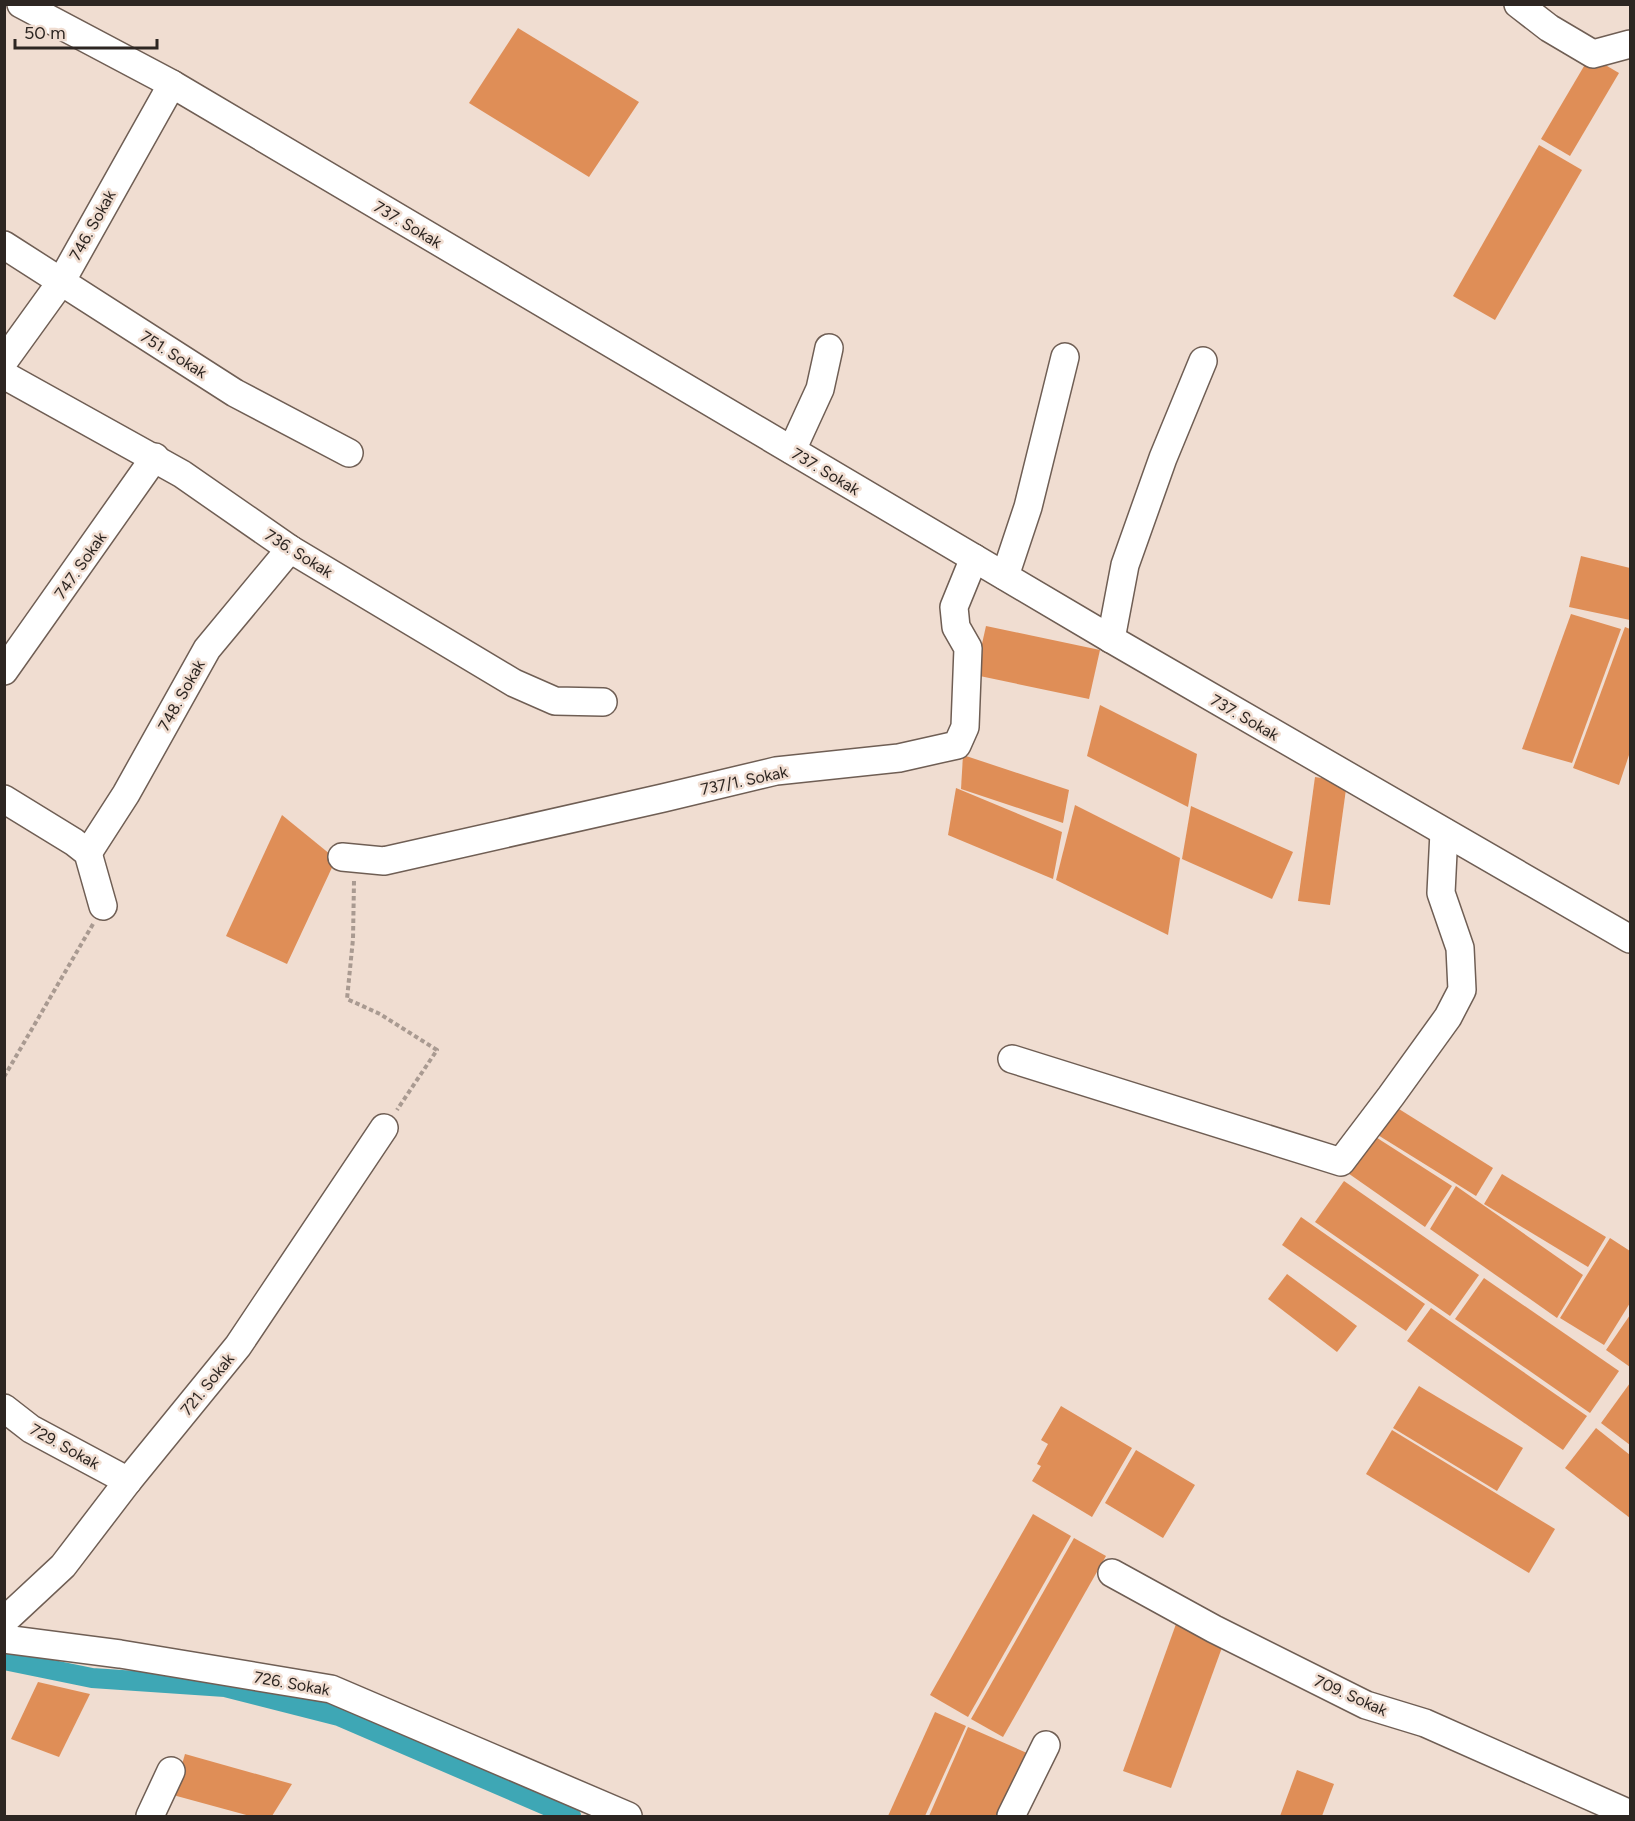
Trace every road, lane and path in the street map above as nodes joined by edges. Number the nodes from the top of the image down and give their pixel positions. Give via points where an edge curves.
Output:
1 (21, 4) edge
2 (1518, 4) edge
3 (1630, 44) edge
4 (172, 84) junction
5 (4, 245) edge
6 (61, 282) junction
7 (829, 348) dead end
8 (1065, 357) dead end
9 (4, 361) edge
10 (1203, 362) dead end
11 (4, 375) edge
12 (792, 450) junction
13 (349, 453) dead end
14 (154, 457) junction
15 (290, 549) junction
16 (974, 558) junction
17 (1005, 576) junction
18 (1112, 639) junction
19 (4, 671) edge
20 (603, 702) dead end
21 (4, 799) edge
22 (1444, 832) junction
23 (88, 853) junction
24 (348, 858) joint
25 (104, 906) joint
26 (1630, 939) edge
27 (1012, 1059) dead end
28 (4, 1077) edge
29 (384, 1128) joint
30 (4, 1408) edge
31 (128, 1481) junction
32 (1112, 1574) dead end
33 (4, 1621) edge
34 (4, 1639) edge
35 (1046, 1745) dead end
36 (171, 1771) dead end
37 (1630, 1814) edge
38 (150, 1816) edge
39 (628, 1816) edge
40 (1011, 1816) edge

1 - 4 street, 737. Sokak
2 - 3 street via 1593,54
4 - 6 street, 746. Sokak
4 - 12 street, 737. Sokak
5 - 6 street, 751. Sokak
6 - 9 street, 746. Sokak
6 - 13 street, 751. Sokak via 235,393
7 - 12 street via 820,389
8 - 17 street via 1028,507
10 - 18 street via 1162,458 1125,565
11 - 14 street, 736. Sokak
12 - 16 street, 737. Sokak
14 - 15 street, 736. Sokak
14 - 19 street, 747. Sokak
15 - 20 street, 736. Sokak via 514,683 555,701
15 - 23 street, 748. Sokak via 207,649 126,794
16 - 17 street, 737. Sokak
16 - 24 street, 737/1. Sokak via 954,608 956,627 968,648 965,727 957,745 899,758 776,771 384,861
17 - 18 street, 737. Sokak
18 - 22 street, 737. Sokak
21 - 23 street
22 - 26 street, 737. Sokak
22 - 27 street via 1441,893 1460,948 1462,990 1448,1017 1341,1162
23 - 25 street
24 - 29 path via 353,939 347,999 381,1014 437,1050
25 - 28 path
29 - 31 street, 721. Sokak via 238,1346
30 - 31 street, 729. Sokak via 31,1429
31 - 33 street, 721. Sokak via 63,1566
32 - 37 street, 709. Sokak via 1366,1705 1425,1723
34 - 39 street, 726. Sokak via 331,1689
35 - 40 street
36 - 38 street

